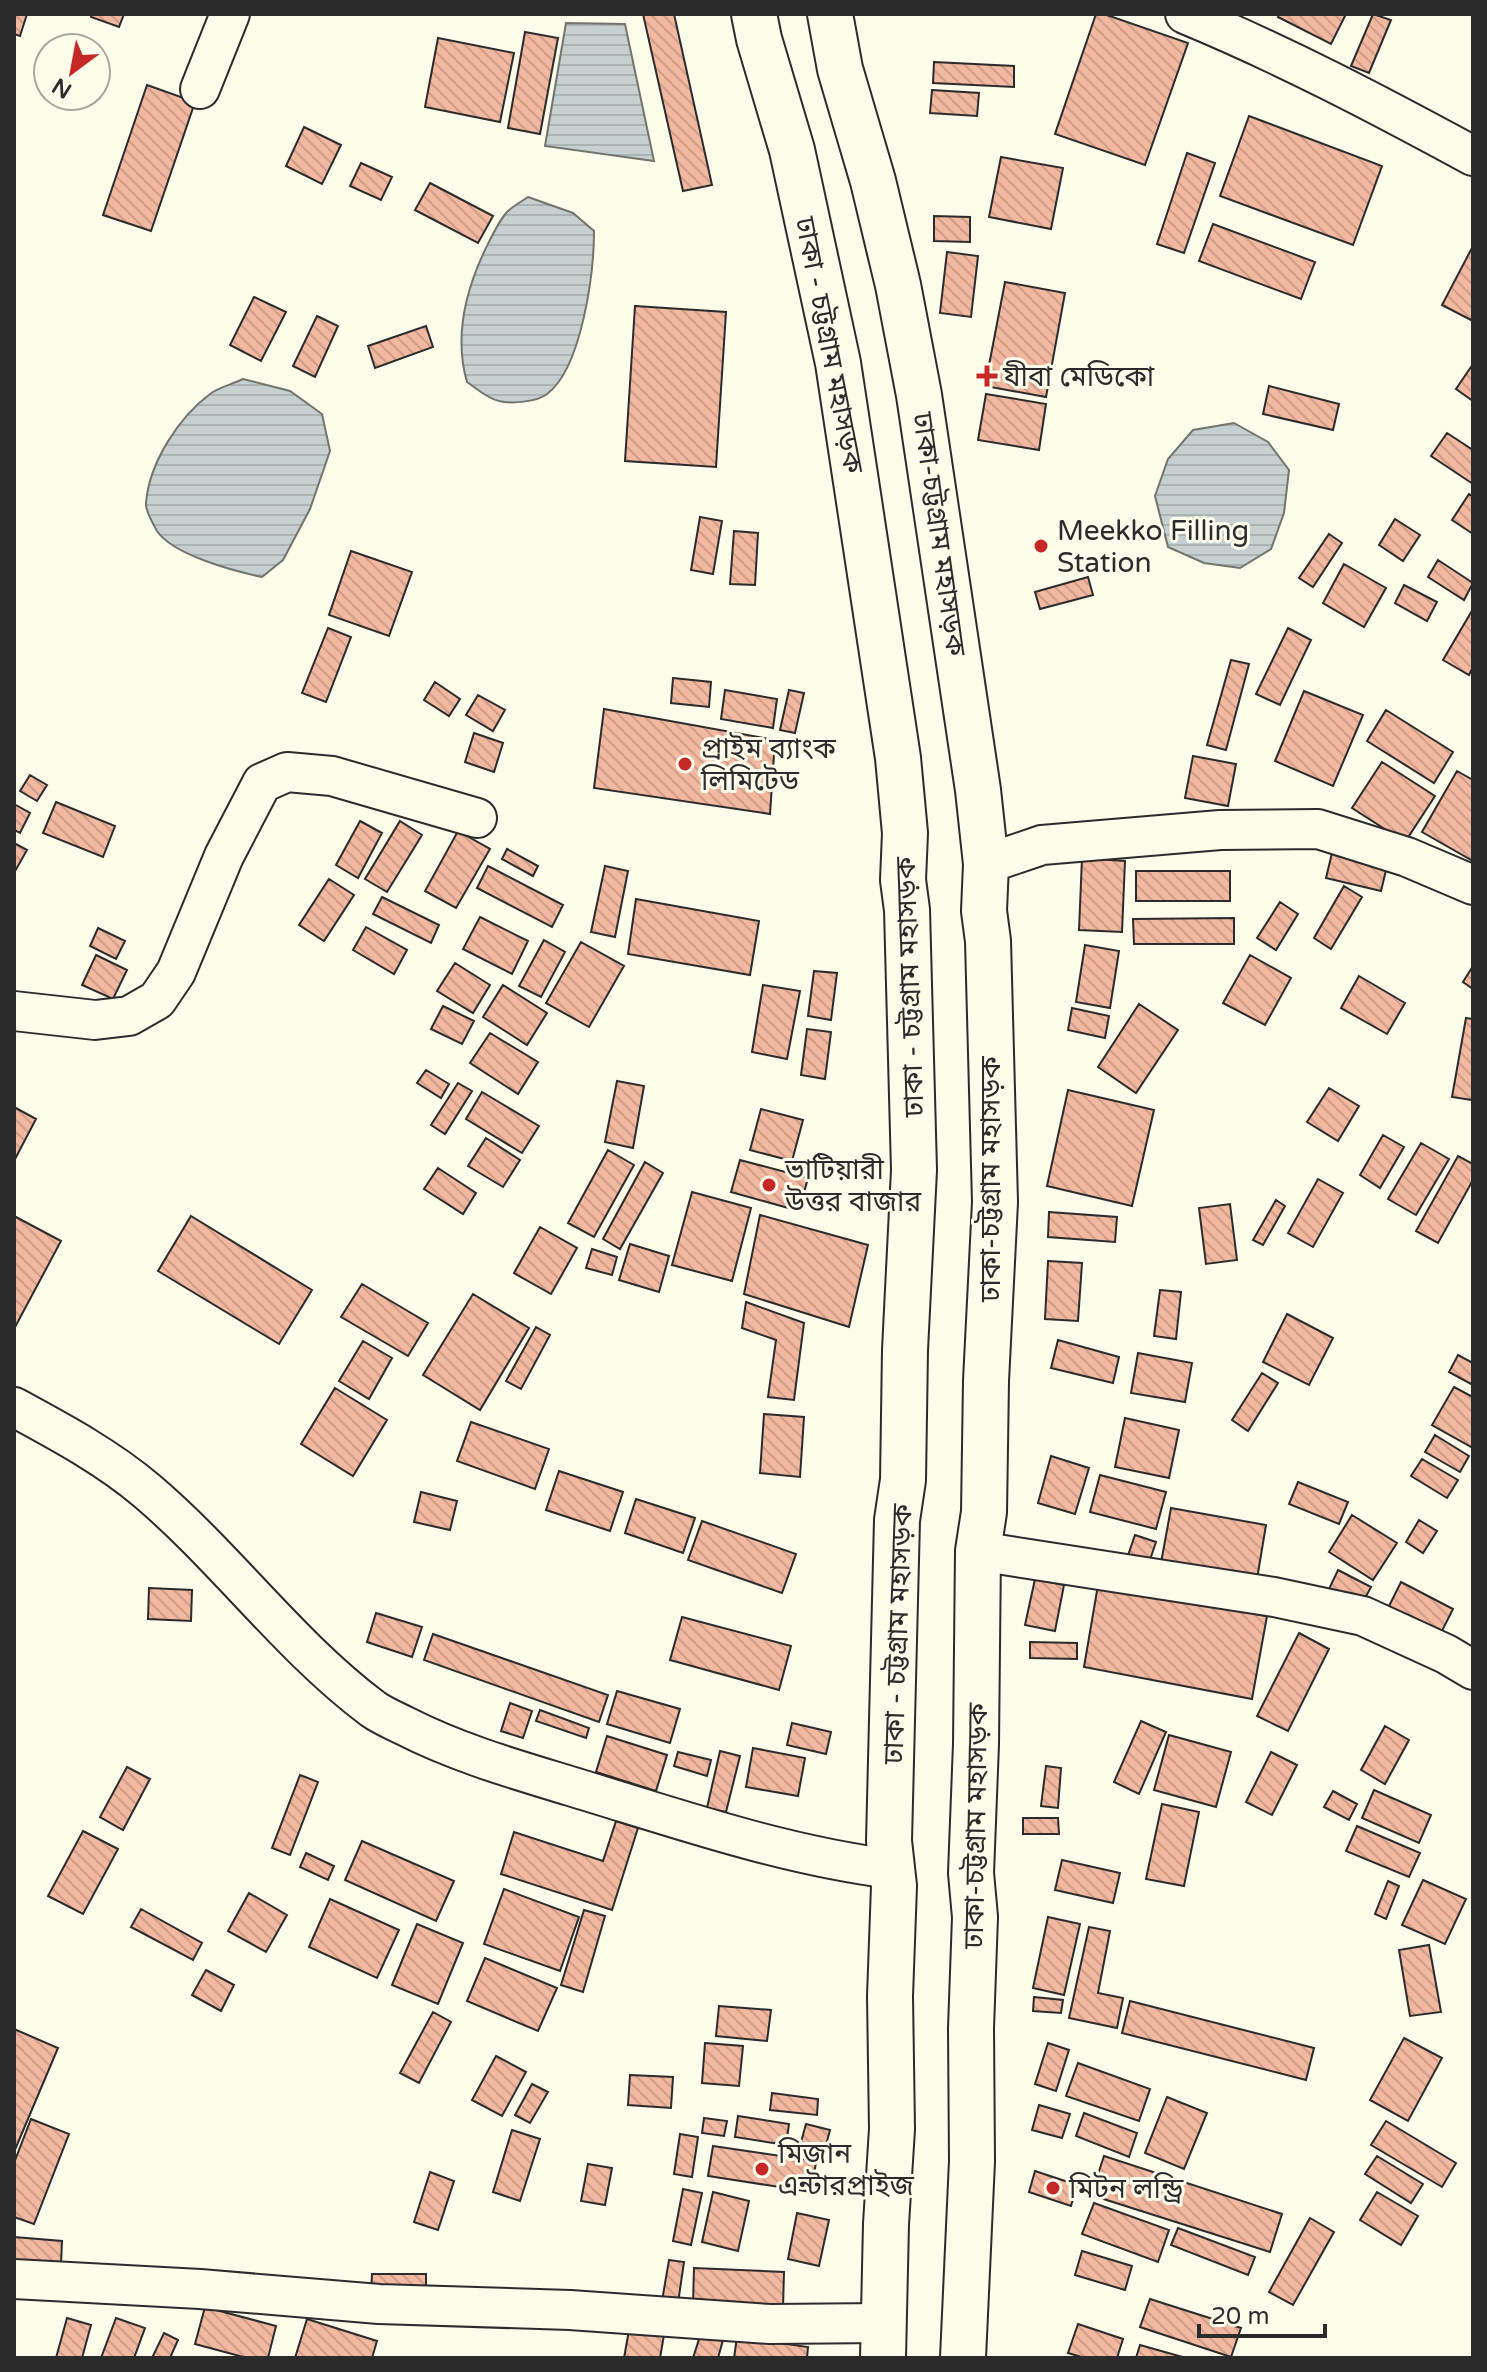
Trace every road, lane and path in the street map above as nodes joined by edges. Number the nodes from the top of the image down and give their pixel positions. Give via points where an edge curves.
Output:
1 (230, 14) edge
2 (754, 14) edge
3 (830, 14) edge
4 (1185, 14) edge
5 (200, 89) dead end
6 (1473, 156) edge
7 (477, 818) dead end
8 (986, 864) junction
9 (1473, 885) edge
10 (14, 1011) edge
11 (14, 1407) edge
12 (978, 1551) junction
13 (1473, 1670) edge
14 (892, 1869) junction
15 (14, 2279) edge
16 (883, 2341) edge
17 (963, 2358) edge

1 - 5 street
2 - 14 highway, ঢাকা - চট্টগ্রাম মহাসড়ক via 795,165 838,363 905,833 914,1170 903,1480 897,1520
3 - 8 highway, ঢাকা-চট্টগ্রাম মহাসড়ক via 898,285 919,395
4 - 6 street
7 - 10 street via 332,776 287,772 262,783 224,856 176,972 157,1000 129,1016 95,1020
8 - 9 street via 1042,845 1220,830 1318,829
8 - 12 highway, ঢাকা-চট্টগ্রাম মহাসড়ক via 995,1202 984,1512
11 - 14 street via 96,1454 145,1490 328,1673 377,1712 483,1760 768,1846
12 - 13 street via 1363,1616
12 - 17 highway, ঢাকা-চট্টগ্রাম মহাসড়ক via 972,2161
14 - 16 highway, ঢাকা - চট্টগ্রাম মহাসড়ক via 892,2129
15 - 16 street via 770,2324

